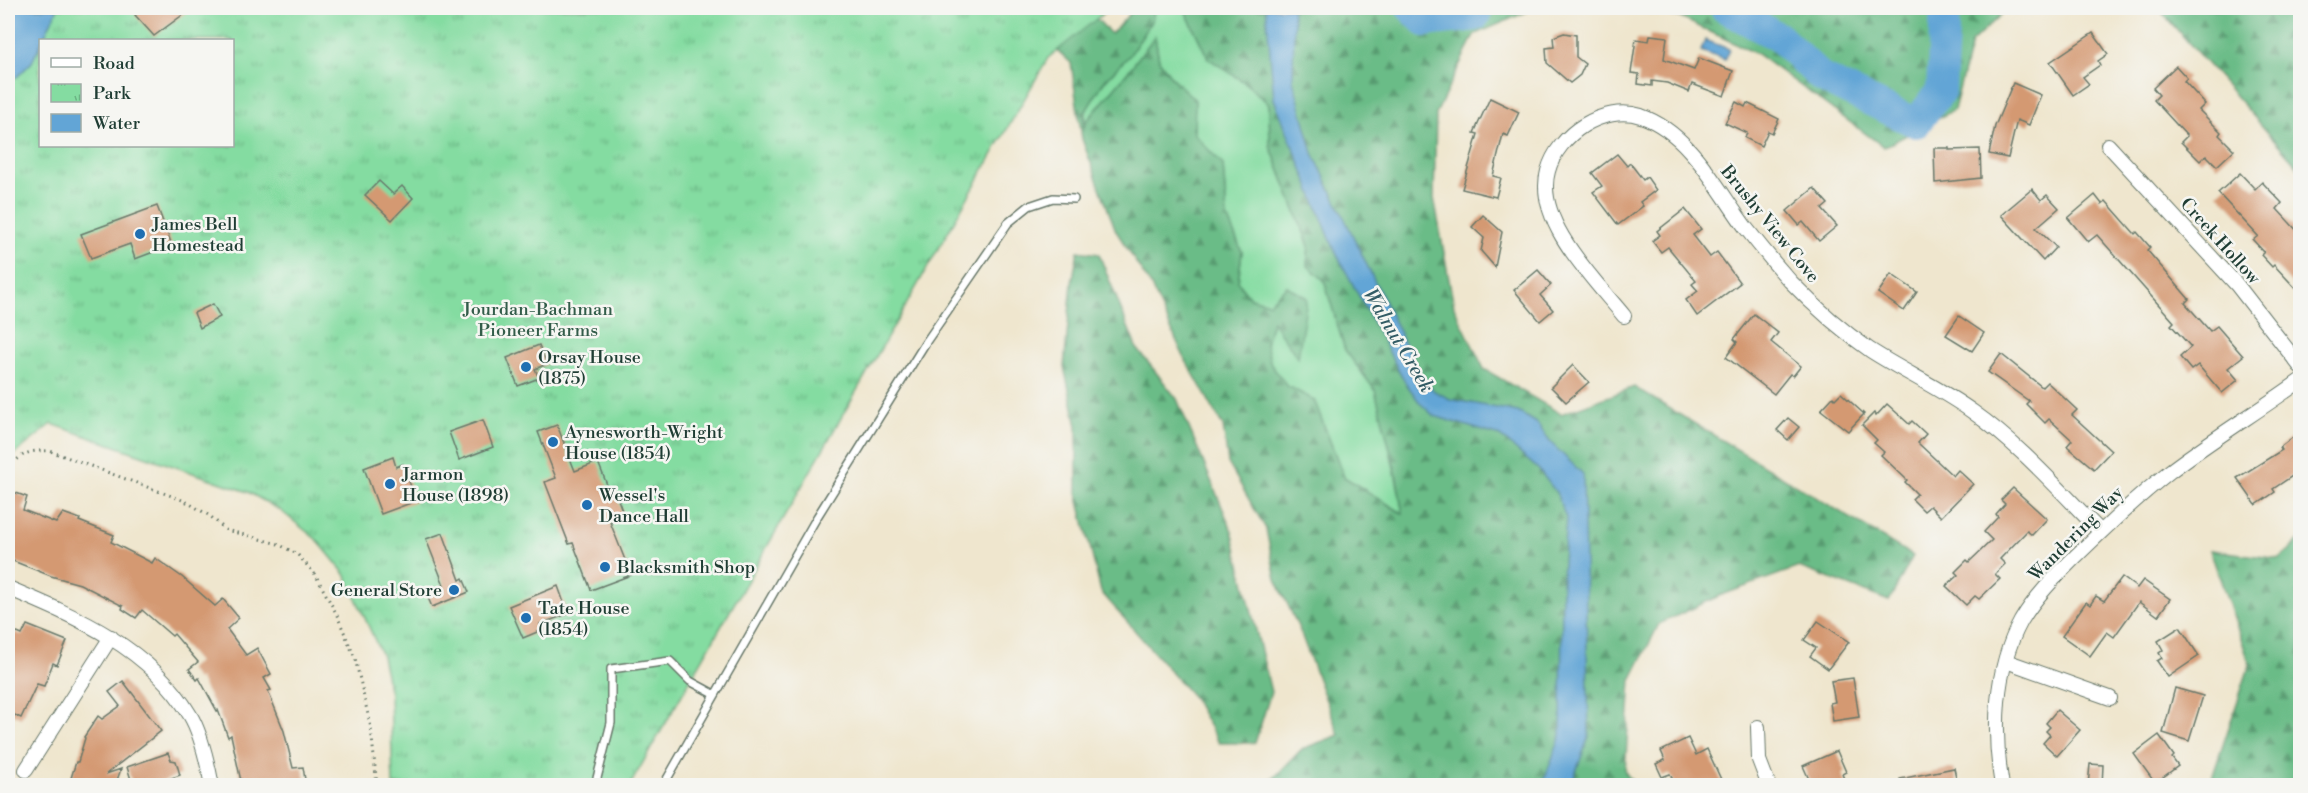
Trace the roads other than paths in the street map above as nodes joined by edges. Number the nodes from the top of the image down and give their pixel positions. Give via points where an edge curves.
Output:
1 (2108, 145) dead end
2 (1074, 199) dead end
3 (1624, 316) dead end
4 (2301, 366) edge
5 (2301, 381) edge
6 (2100, 531) junction
7 (8, 588) edge
8 (111, 637) junction
9 (2006, 661) junction
10 (714, 694) junction
11 (2110, 698) dead end
12 (1758, 728) dead end
13 (26, 770) dead end
14 (213, 786) edge
15 (595, 786) edge
16 (663, 786) edge
17 (1769, 786) edge
18 (2002, 786) edge

1 - 4 street, Creek Hollow via 2237,285
2 - 10 lane via 1053,198 1029,206 1008,223 926,342
3 - 6 street, Brushy View Cove via 1555,226 1546,188 1549,166 1560,146 1590,122 1619,112 1642,117 1669,131 1692,154 1747,230 1811,303 1871,351 1986,421
5 - 6 street, Wandering Way via 2171,471
6 - 9 street, Wandering Way via 2032,603
7 - 8 street
8 - 13 street
8 - 14 street via 161,675 192,716
9 - 11 street
9 - 18 street, Wandering Way via 1996,721
10 - 15 lane via 690,681 670,661 611,669 611,723
10 - 16 lane
12 - 17 street via 1759,760

